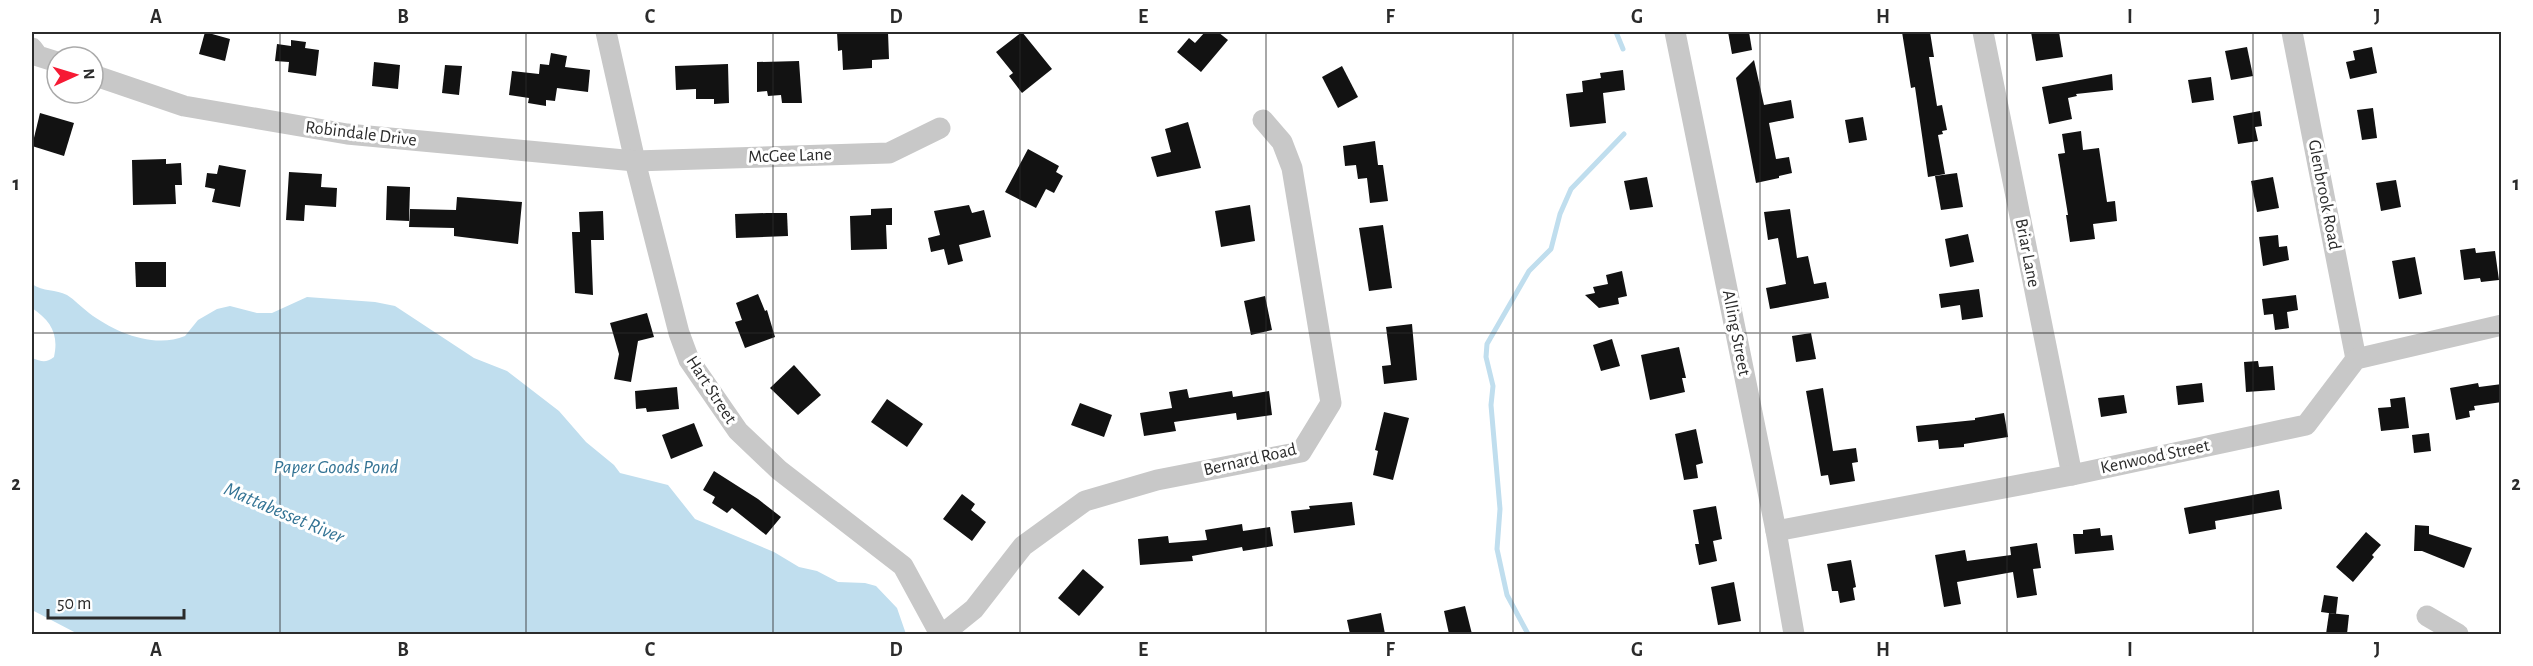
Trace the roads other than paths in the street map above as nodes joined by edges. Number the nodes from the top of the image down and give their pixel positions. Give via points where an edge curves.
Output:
1 (606, 32) edge
2 (1675, 32) edge
3 (1983, 32) edge
4 (2292, 32) edge
5 (32, 48) edge
6 (45, 58) edge
7 (105, 79) edge
8 (1263, 120) dead end
9 (940, 128) dead end
10 (635, 161) junction
11 (2502, 325) edge
12 (2356, 359) junction
13 (2072, 475) junction
14 (1776, 531) junction
15 (2427, 616) dead end
16 (941, 634) edge
17 (1794, 634) edge
18 (2458, 634) edge

1 - 10 street, Hart Street
2 - 14 street, Alling Street
3 - 13 street, Briar Lane
4 - 12 street, Glenbrook Road
5 - 6 street
7 - 10 street, Robindale Drive via 184,106 347,134
8 - 16 street, Bernard Road via 1282,142 1292,168 1331,403 1301,452 1156,480 1085,501 1023,546 974,609
9 - 10 street, McGee Lane via 890,153
10 - 16 street, Hart Street via 679,333 702,381 738,430 779,470 903,566
11 - 12 street
12 - 13 street, Kenwood Street via 2306,425
13 - 14 street, Kenwood Street
14 - 17 street, Alling Street
15 - 18 street

